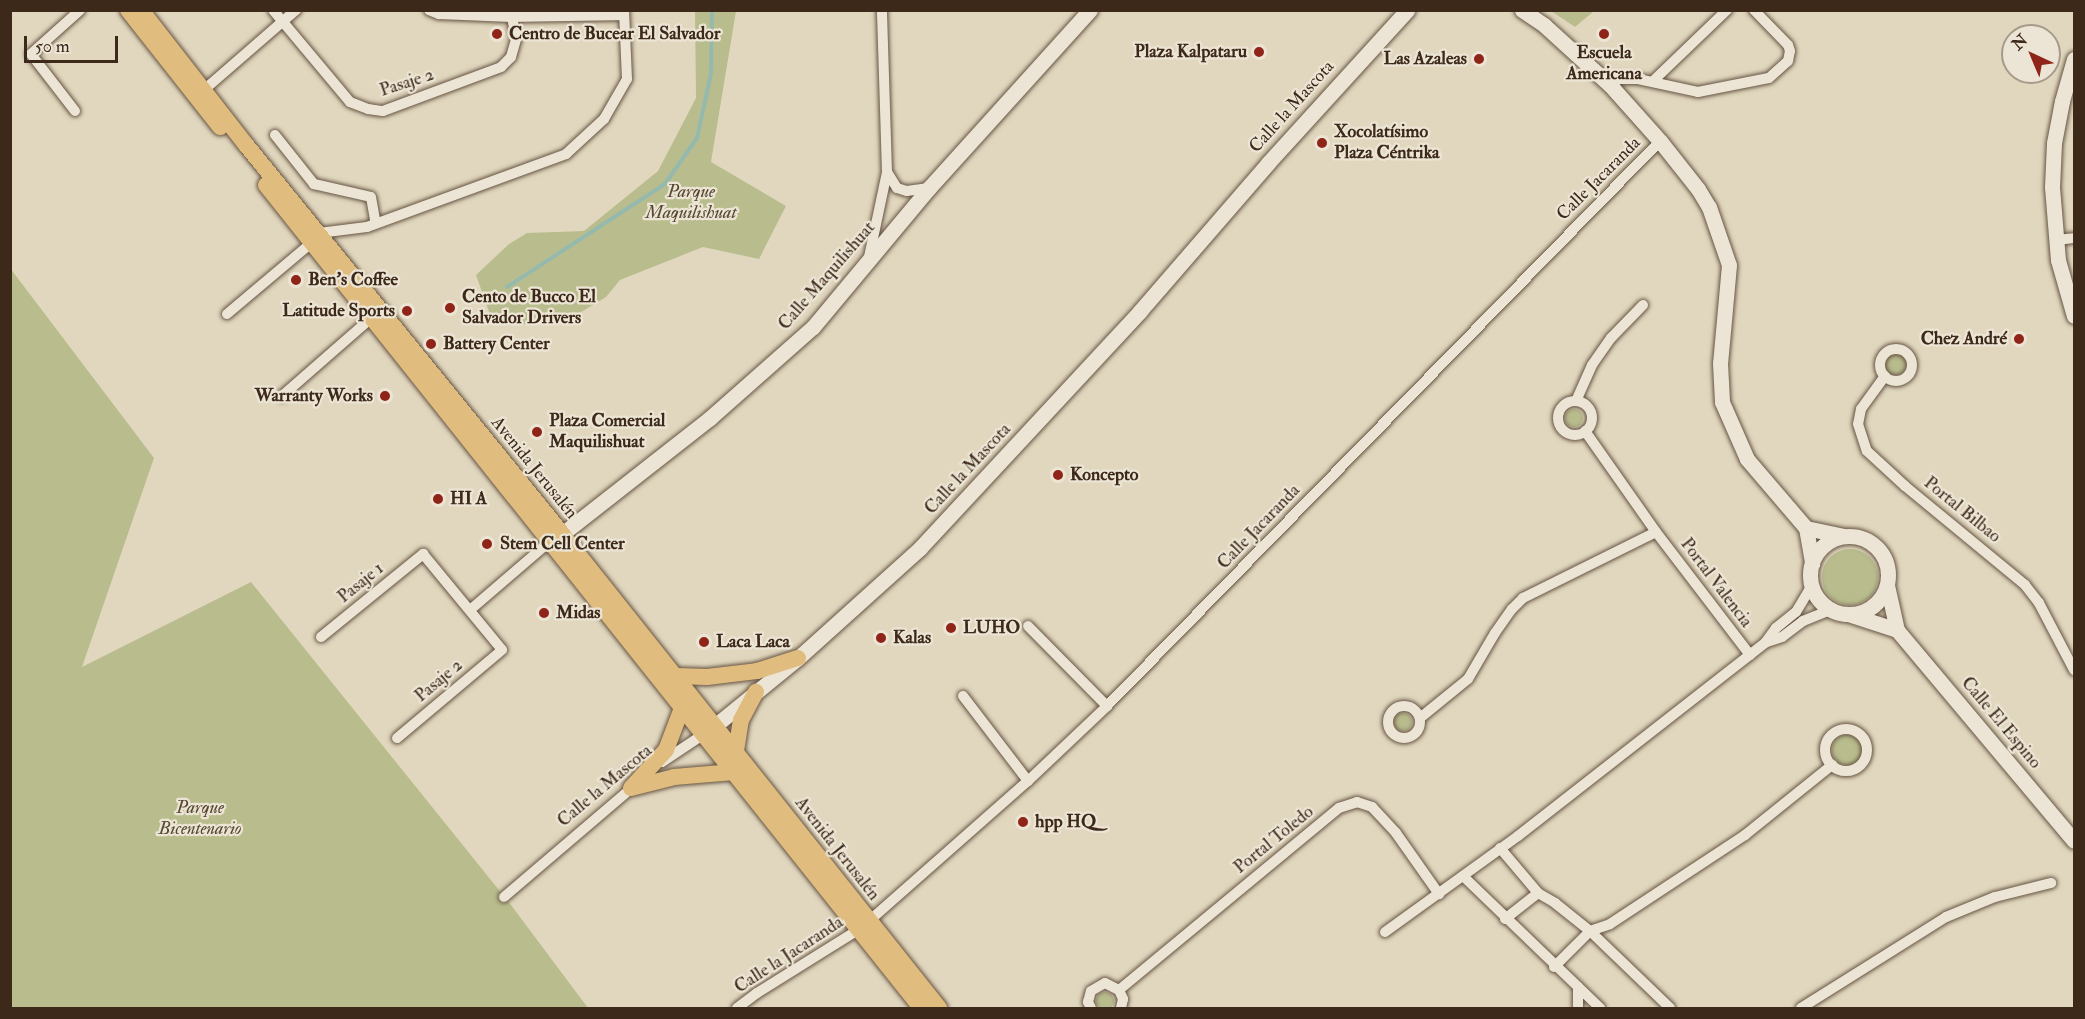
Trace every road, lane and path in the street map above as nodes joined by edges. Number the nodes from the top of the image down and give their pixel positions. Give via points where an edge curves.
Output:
1 (80, 10) edge
2 (128, 10) edge
3 (141, 10) edge
4 (273, 10) edge
5 (296, 10) edge
6 (429, 10) edge
7 (882, 10) edge
8 (1090, 10) edge
9 (1407, 10) edge
10 (1522, 10) edge
11 (1727, 10) edge
12 (1754, 10) edge
13 (624, 13) edge
14 (512, 17) junction
15 (283, 22) junction
16 (2074, 59) edge
17 (1653, 81) junction
18 (1610, 85) junction
19 (205, 89) junction
20 (75, 111) dead end
21 (275, 135) dead end
22 (1660, 141) junction
23 (887, 172) junction
24 (929, 188) junction
25 (376, 224) junction
26 (314, 238) junction
27 (2074, 238) edge
28 (2055, 240) junction
29 (869, 258) junction
30 (1643, 304) dead end
31 (227, 314) dead end
32 (2074, 316) edge
33 (370, 319) junction
34 (1884, 376) dead end
35 (282, 396) dead end
36 (1576, 401) junction
37 (1586, 431) junction
38 (1806, 528) junction
39 (1656, 532) junction
40 (1845, 536) junction
41 (555, 538) junction
42 (1812, 563) junction
43 (1887, 585) junction
44 (1811, 587) junction
45 (470, 610) junction
46 (1830, 610) junction
47 (1848, 614) junction
48 (1028, 626) dead end
49 (1897, 630) junction
50 (321, 637) dead end
51 (1765, 643) junction
52 (1750, 655) junction
53 (798, 658) junction
54 (2074, 670) edge
55 (676, 676) junction
56 (756, 692) junction
57 (963, 696) dead end
58 (1107, 706) junction
59 (682, 708) junction
60 (1420, 718) dead end
61 (709, 730) junction
62 (397, 738) dead end
63 (736, 751) junction
64 (1832, 765) dead end
65 (734, 772) junction
66 (1028, 781) junction
67 (631, 788) junction
68 (2074, 841) edge
69 (1500, 848) junction
70 (1464, 877) junction
71 (2051, 883) dead end
72 (1538, 893) junction
73 (1439, 894) junction
74 (504, 897) dead end
75 (1505, 919) junction
76 (864, 925) junction
77 (1590, 931) junction
78 (1385, 933) dead end
79 (1554, 967) junction
80 (1578, 987) junction
81 (1119, 990) junction
82 (738, 1008) edge
83 (921, 1008) edge
84 (939, 1008) edge
85 (1091, 1008) edge
86 (1121, 1008) edge
87 (1578, 1008) edge
88 (1600, 1008) edge
89 (1670, 1008) edge
90 (1801, 1008) edge

1 - 20 street via 31,54
2 - 26 main road, Avenida Jerusalén
3 - 19 main road, Avenida Jerusalén
4 - 15 street, Pasaje 2
5 - 15 street
6 - 14 street via 439,14
7 - 23 street
8 - 24 street, Calle Maquilishuat
9 - 53 street, Calle la Mascota via 968,499
10 - 18 street
11 - 17 street
12 - 17 street via 1788,45 1788,61 1776,74 1761,81 1704,91
13 - 14 street
13 - 25 street via 627,79 604,119 585,140 566,154
14 - 15 street, Pasaje 2 via 516,39 511,57 501,67 383,111 350,102
15 - 19 street
16 - 28 street via 2054,143
17 - 18 street via 1619,79
18 - 22 street
19 - 26 main road, Avenida Jerusalén
21 - 25 street via 314,184 371,197
22 - 38 street via 1709,207 1727,256 1729,282 1720,363 1720,389 1726,413 1747,459
22 - 58 street, Calle Jacaranda
23 - 24 street via 897,188
23 - 29 street
24 - 29 street, Calle Maquilishuat
25 - 26 street
26 - 31 street
26 - 33 main road, Avenida Jerusalén
26 - 41 main road, Avenida Jerusalén
27 - 28 street
28 - 32 street
29 - 41 street, Calle Maquilishuat via 813,327 760,377
30 - 36 street via 1592,365
33 - 35 street
33 - 41 main road, Avenida Jerusalén
34 - 54 street, Portal Bilbao via 1861,409 1858,424 1867,451 2025,585 2039,603
36 - 37 street via 1590,411 1591,422
36 - 37 street via 1563,406 1558,422 1569,434
37 - 39 street, Portal Valencia
38 - 40 street
38 - 42 street
39 - 52 street, Portal Valencia
39 - 60 street via 1523,598 1495,633 1468,679
40 - 42 street via 1827,543
40 - 43 street via 1867,540 1881,552 1887,568
41 - 45 street, Calle Maquilishuat
41 - 55 main road, Avenida Jerusalén
41 - 59 main road, Avenida Jerusalén
42 - 44 street
43 - 47 street via 1875,604 1865,611
43 - 49 street, Calle El Espino
44 - 46 street
44 - 51 street via 1796,612
45 - 50 street, Pasaje 1 via 423,554
45 - 62 street, Pasaje 2 via 502,650
46 - 47 street
46 - 51 street
47 - 49 street
48 - 58 street
49 - 68 street, Calle El Espino
51 - 52 street
52 - 69 street
53 - 55 main road via 757,671
53 - 56 street, Calle la Mascota
55 - 61 main road, Avenida Jerusalén
56 - 61 street, Calle la Mascota
56 - 63 main road via 741,720
57 - 66 street
58 - 66 street, Calle Jacaranda
59 - 61 main road, Avenida Jerusalén
59 - 67 main road via 666,750
61 - 63 main road, Avenida Jerusalén
61 - 65 main road, Avenida Jerusalén
61 - 67 street, Calle la Mascota
63 - 76 main road, Avenida Jerusalén
64 - 77 street via 1745,835 1610,924
65 - 67 main road via 674,777
65 - 76 main road, Avenida Jerusalén
66 - 76 street, Calle Jacaranda
67 - 74 street, Calle la Mascota
69 - 70 street
69 - 72 street
70 - 73 street
70 - 75 street
71 - 90 street via 1995,897 1946,917
72 - 75 street
72 - 77 street
73 - 78 street
73 - 81 street, Portal Toledo via 1396,832 1372,807 1357,802 1339,808
75 - 79 street
76 - 82 street, Calle la Jacaranda
76 - 83 main road, Avenida Jerusalén
76 - 84 main road, Avenida Jerusalén
77 - 79 street
77 - 89 street
79 - 80 street
80 - 87 street
80 - 88 street
81 - 85 street via 1105,983 1095,987 1089,996
81 - 86 street

